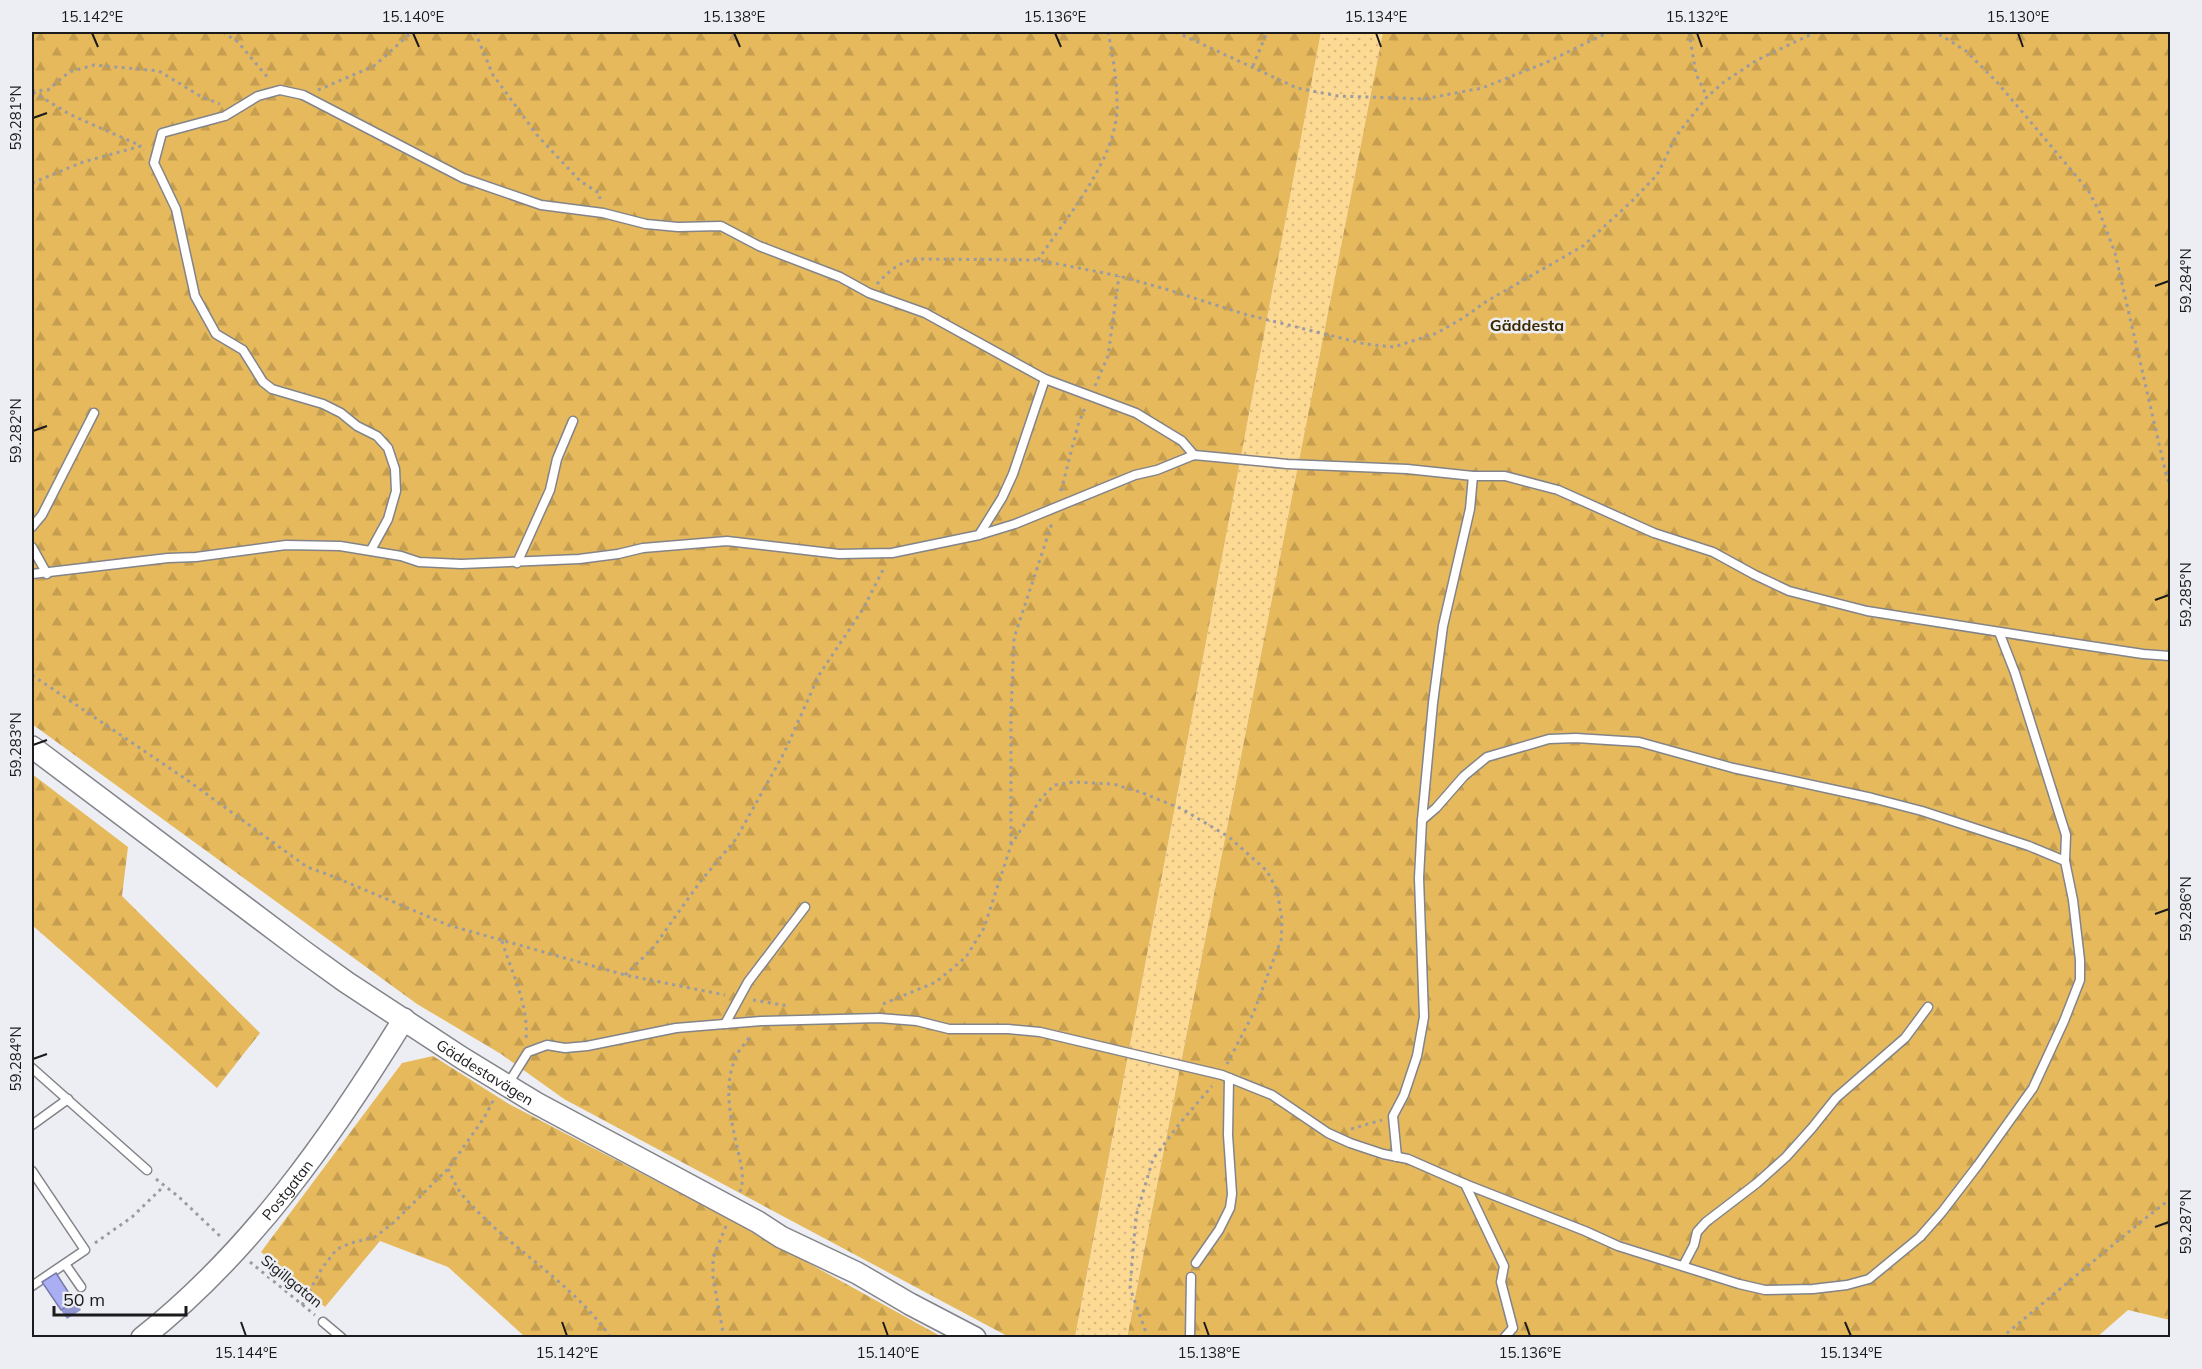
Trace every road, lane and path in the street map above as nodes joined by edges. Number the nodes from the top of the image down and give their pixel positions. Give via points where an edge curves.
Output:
1 (223, 32) edge
2 (412, 32) edge
3 (475, 32) edge
4 (1108, 32) edge
5 (1176, 32) edge
6 (1267, 32) edge
7 (1609, 32) edge
8 (1689, 32) edge
9 (1816, 32) edge
10 (1932, 32) edge
11 (1253, 66) junction
12 (32, 91) edge
13 (276, 91) junction
14 (303, 95) junction
15 (1707, 97) junction
16 (249, 102) junction
17 (141, 146) junction
18 (154, 163) junction
19 (32, 183) edge
20 (603, 213) junction
21 (1038, 260) junction
22 (1119, 276) junction
23 (869, 293) junction
24 (1045, 379) junction
25 (1090, 396) junction
26 (94, 413) dead end
27 (573, 421) dead end
28 (1194, 455) junction
29 (1473, 476) junction
30 (2170, 486) edge
31 (1057, 507) junction
32 (32, 527) edge
33 (979, 535) junction
34 (32, 547) edge
35 (371, 550) junction
36 (892, 553) junction
37 (517, 563) junction
38 (32, 574) edge
39 (47, 574) junction
40 (1999, 632) junction
41 (2170, 656) edge
42 (32, 675) edge
43 (32, 747) edge
44 (1422, 820) junction
45 (1011, 845) junction
46 (2065, 861) junction
47 (805, 907) dead end
48 (502, 941) junction
49 (625, 975) junction
50 (739, 998) junction
51 (879, 1005) dead end
52 (789, 1006) dead end
53 (1928, 1007) dead end
54 (404, 1019) junction
55 (760, 1021) junction
56 (724, 1024) junction
57 (525, 1057) junction
58 (32, 1068) edge
59 (1225, 1076) junction
60 (508, 1085) junction
61 (68, 1099) junction
62 (1393, 1116) junction
63 (32, 1125) edge
64 (1328, 1133) junction
65 (1397, 1157) junction
66 (448, 1169) junction
67 (147, 1170) dead end
68 (32, 1171) edge
69 (1465, 1184) junction
70 (2170, 1199) edge
71 (733, 1209) junction
72 (226, 1241) dead end
73 (85, 1250) junction
74 (247, 1260) dead end
75 (1196, 1263) dead end
76 (65, 1264) junction
77 (1683, 1266) junction
78 (1191, 1277) dead end
79 (32, 1286) edge
80 (81, 1287) dead end
81 (302, 1305) junction
82 (323, 1322) joint
83 (142, 1338) edge
84 (342, 1338) edge
85 (611, 1338) edge
86 (724, 1338) edge
87 (975, 1338) edge
88 (1148, 1338) edge
89 (1190, 1338) edge
90 (1504, 1338) edge
91 (2001, 1338) edge

1 - 13 path via 238,42 267,74
2 - 14 path via 374,66
3 - 20 path via 493,75 537,135 580,181 598,193
4 - 21 path via 1118,107 1113,136 1100,166
5 - 11 path
6 - 11 path
7 - 11 path via 1482,88 1424,99 1338,96 1297,88
8 - 15 path via 1696,74
9 - 15 path via 1757,60
10 - 30 path via 1966,51 1997,82 2088,190 2115,253
12 - 16 path via 48,90 69,72 94,65 159,71 222,105
12 - 17 path via 71,115
13 - 14 lane
13 - 16 lane
14 - 20 lane via 463,178 541,205
15 - 22 path via 1676,136 1657,175 1584,246 1437,333 1394,347 1365,344 1244,314
16 - 18 lane via 225,116 162,133
17 - 18 path
17 - 19 path via 83,162
18 - 35 lane via 176,209 195,296 216,334 243,350 263,382 272,389 341,413 377,436 388,448 395,469 396,491 388,519
20 - 23 lane via 646,224 721,226
21 - 22 path
21 - 23 path via 916,258 888,272
22 - 25 path via 1108,356
23 - 24 lane via 925,313
24 - 25 lane
24 - 33 lane via 1013,474
25 - 28 lane via 1154,423 1182,441
25 - 31 path via 1078,425
26 - 32 lane
27 - 37 lane via 557,459 550,490
28 - 29 lane
28 - 31 lane
29 - 40 lane via 1505,476 1558,490 1654,533 1713,552 1789,591 1867,611
29 - 44 lane via 1470,509 1443,626
31 - 33 lane
31 - 45 path via 1014,638
33 - 36 lane
34 - 39 lane
35 - 37 lane via 419,562
35 - 39 lane via 286,545
36 - 37 lane via 839,554 727,541
36 - 49 path via 863,609 819,675 784,753 736,839 653,948
38 - 39 lane
40 - 41 lane
40 - 46 lane via 2066,835
42 - 48 path via 307,867 448,925
43 - 54 street, Gäddestavägen via 303,951
44 - 46 lane via 1464,776 1498,753 1549,739 1639,742 1922,811
44 - 62 lane via 1419,878 1424,1017 1418,1056
45 - 51 path via 984,928 966,957 936,982
45 - 59 path via 1041,797 1055,785 1113,784 1182,809 1229,837 1262,865 1277,890 1281,940
46 - 77 lane via 2073,900 2080,980 2033,1088 1920,1237 1869,1279 1847,1285 1765,1290
47 - 50 lane
48 - 49 path
48 - 57 path via 523,1001 527,1024
49 - 50 path
50 - 52 path
50 - 56 lane
53 - 77 lane via 1905,1038 1836,1098 1785,1157 1757,1184 1706,1222 1697,1232
54 - 60 street, Gäddestavägen
54 - 83 street, Postgatan via 369,1075 270,1212 208,1281
55 - 56 lane
55 - 59 lane via 879,1018 950,1029 1040,1032
55 - 71 path via 735,1057 728,1084 743,1183
56 - 57 lane via 676,1028 586,1046 547,1045
57 - 60 lane
58 - 61 lane
59 - 64 lane via 1272,1095
59 - 75 lane via 1230,1208
59 - 88 path via 1180,1123 1153,1159 1136,1216 1130,1288
60 - 66 path via 495,1097
60 - 71 street, Gäddestavägen via 616,1148
61 - 63 lane
61 - 67 lane
62 - 64 path
62 - 65 lane
64 - 65 lane
65 - 69 lane
66 - 81 path via 375,1237 337,1249
66 - 85 path via 462,1196 573,1293
68 - 73 lane
69 - 77 lane via 1617,1246
69 - 90 lane via 1504,1266 1502,1282 1513,1328
70 - 91 path
71 - 86 path via 713,1258
71 - 87 street, Gäddestavägen
72 - 73 path via 163,1187 132,1217
73 - 76 lane
74 - 81 path, Sigillgatan
76 - 79 lane
76 - 80 lane
78 - 89 lane
81 - 82 path, Sigillgatan
82 - 84 lane

